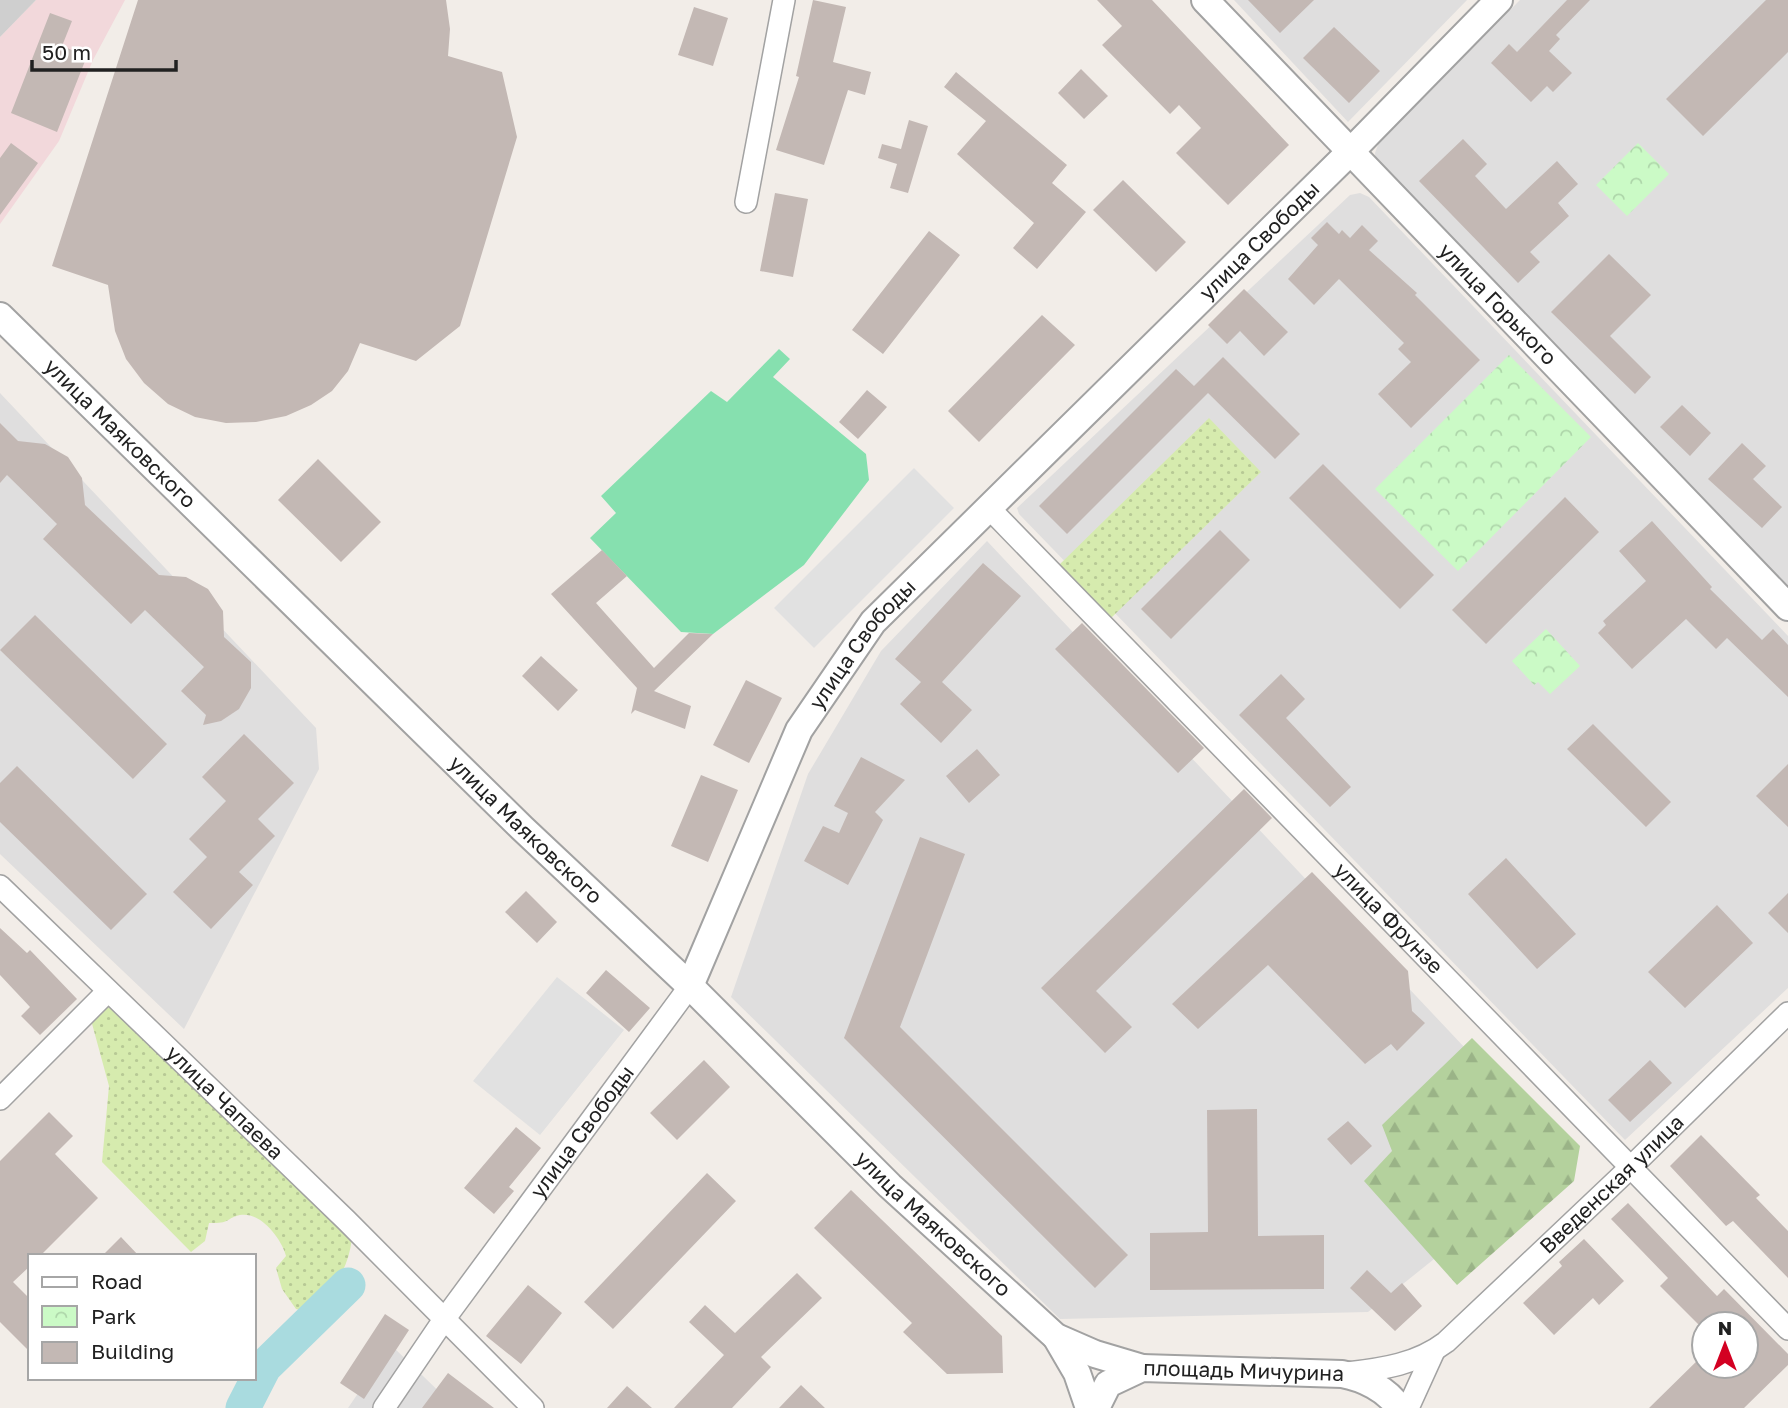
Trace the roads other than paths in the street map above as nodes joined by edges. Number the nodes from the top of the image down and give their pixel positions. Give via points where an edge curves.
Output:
1 (784, 0) edge
2 (1205, 0) edge
3 (1499, 0) edge
4 (1351, 151) junction
5 (746, 202) dead end
6 (0, 316) edge
7 (988, 507) junction
8 (1788, 607) edge
9 (0, 886) edge
10 (690, 986) junction
11 (108, 991) junction
12 (1788, 1013) edge
13 (0, 1099) edge
14 (1631, 1167) junction
15 (443, 1321) junction
16 (1788, 1329) edge
17 (1056, 1337) junction
18 (1434, 1351) junction
19 (1142, 1368) junction
20 (1342, 1374) junction
21 (384, 1408) edge
22 (533, 1408) edge
23 (1089, 1408) edge
24 (1096, 1408) edge
25 (1399, 1408) edge
26 (1408, 1408) edge

1 - 5 street
2 - 4 street, улица Горького
3 - 4 street, улица Свободы
4 - 7 street, улица Свободы
4 - 8 street, улица Горького
6 - 10 street, улица Маяковского
7 - 10 street, улица Свободы via 873,622 799,730
7 - 14 street, улица Фрунзе
9 - 11 street, улица Чапаева
10 - 15 street, улица Свободы
10 - 17 street, улица Маяковского via 890,1186
11 - 13 street
11 - 15 street, улица Чапаева via 346,1220
12 - 14 street, Введенская улица
14 - 16 street, улица Фрунзе
14 - 18 street, Введенская улица
15 - 21 street, улица Свободы
15 - 22 street, улица Чапаева
17 - 19 street, улица Маяковского
17 - 23 street, улица Маяковского via 1077,1373
18 - 20 street, Введенская улица via 1392,1368
18 - 26 street, Введенская улица
19 - 20 street, площадь Мичурина
19 - 24 street, площадь Мичурина via 1108,1384
20 - 25 street, площадь Мичурина via 1362,1378

